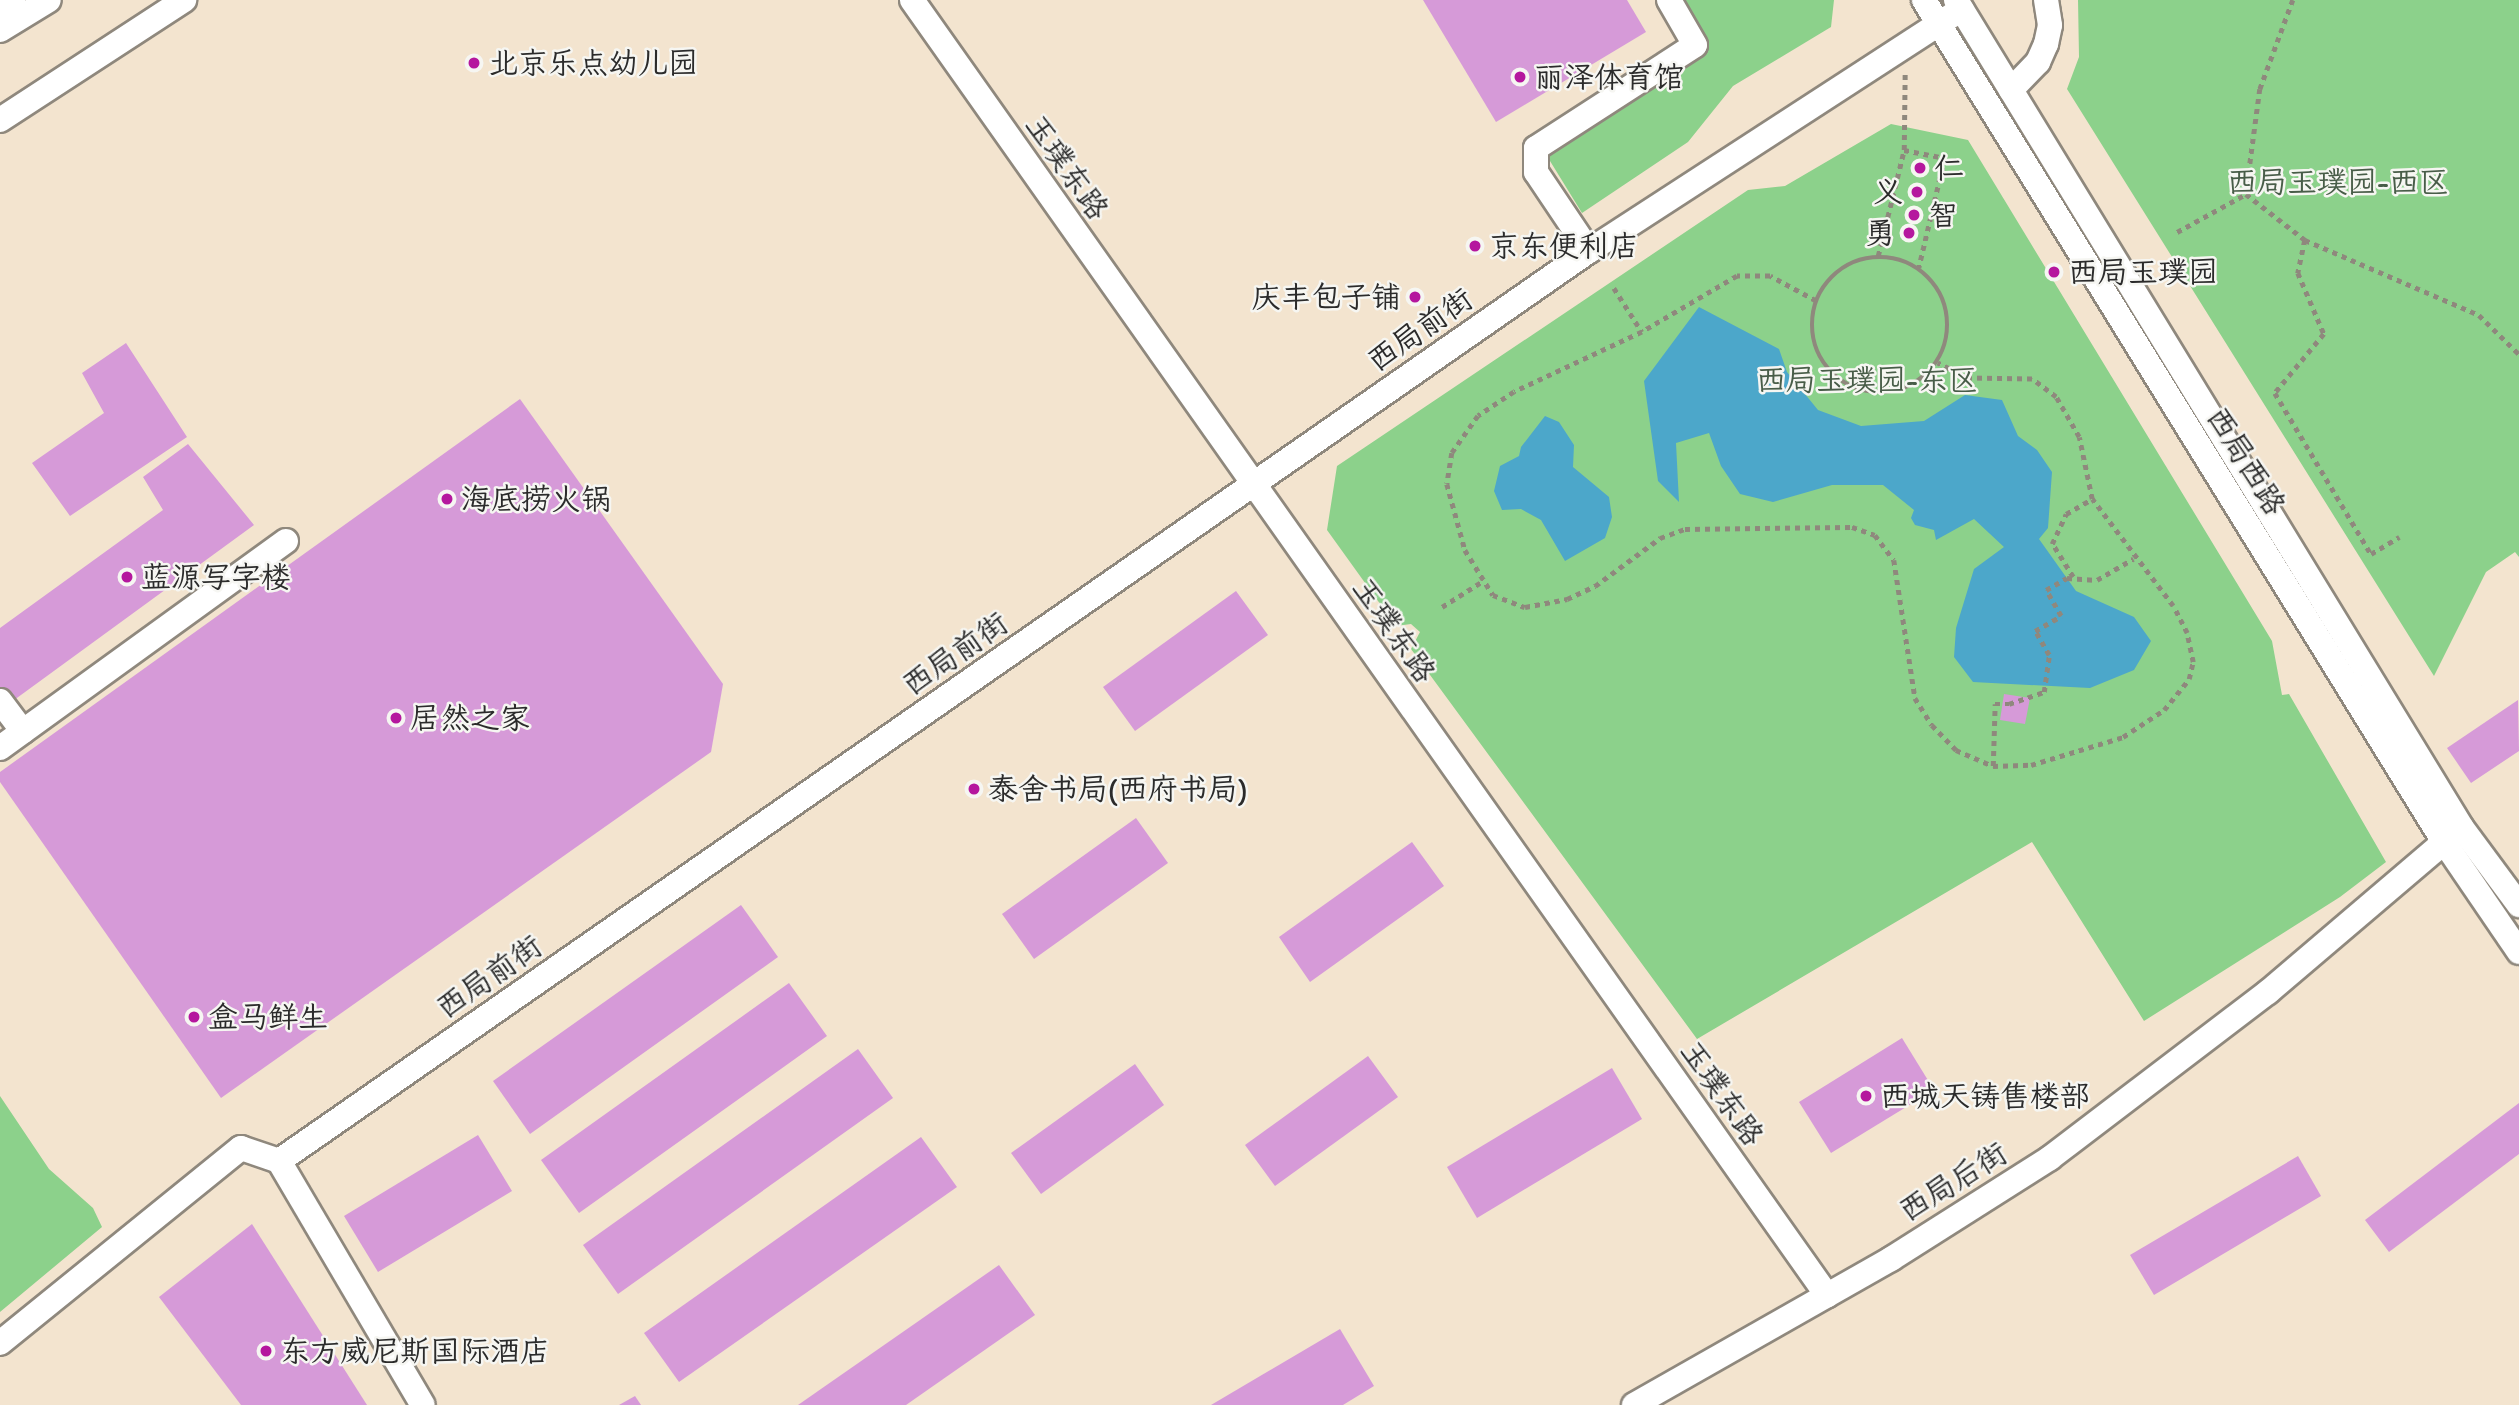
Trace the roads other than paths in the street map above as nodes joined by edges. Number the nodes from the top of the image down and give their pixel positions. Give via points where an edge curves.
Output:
1 (13, 0) edge
2 (49, 0) edge
3 (184, 0) edge
4 (912, 0) edge
5 (1669, 0) edge
6 (1924, 0) edge
7 (2046, 0) edge
8 (1958, 4) edge
9 (0, 9) edge
10 (1938, 23) junction
11 (0, 30) edge
12 (2011, 90) junction
13 (0, 120) edge
14 (1589, 251) junction
15 (1253, 485) junction
16 (286, 541) dead end
17 (0, 701) edge
18 (23, 731) junction
19 (0, 748) edge
20 (2444, 842) junction
21 (2519, 905) edge
22 (2519, 951) edge
23 (279, 1161) junction
24 (1827, 1296) junction
25 (0, 1343) edge
26 (423, 1405) edge
27 (1634, 1405) edge

1 - 9 street
2 - 11 street
3 - 13 street
4 - 15 street, 玉璞东路
5 - 14 street via 1695,44 1536,148 1536,172
6 - 10 street, 西局西路
7 - 12 street via 2050,25 2046,44 2038,62
8 - 10 street, 西局前街
8 - 12 street, 西局西路
10 - 14 street, 西局前街
10 - 20 street, 西局西路
12 - 21 street, 西局西路 via 2462,828
14 - 15 street, 西局前街
15 - 23 street, 西局前街
15 - 24 street, 玉璞东路
16 - 18 street
17 - 18 street
18 - 19 street
20 - 22 street, 西局西路
20 - 24 street, 西局后街 via 2268,992 2050,1158
23 - 25 street via 241,1148
23 - 26 street
24 - 27 street, 西局后街

